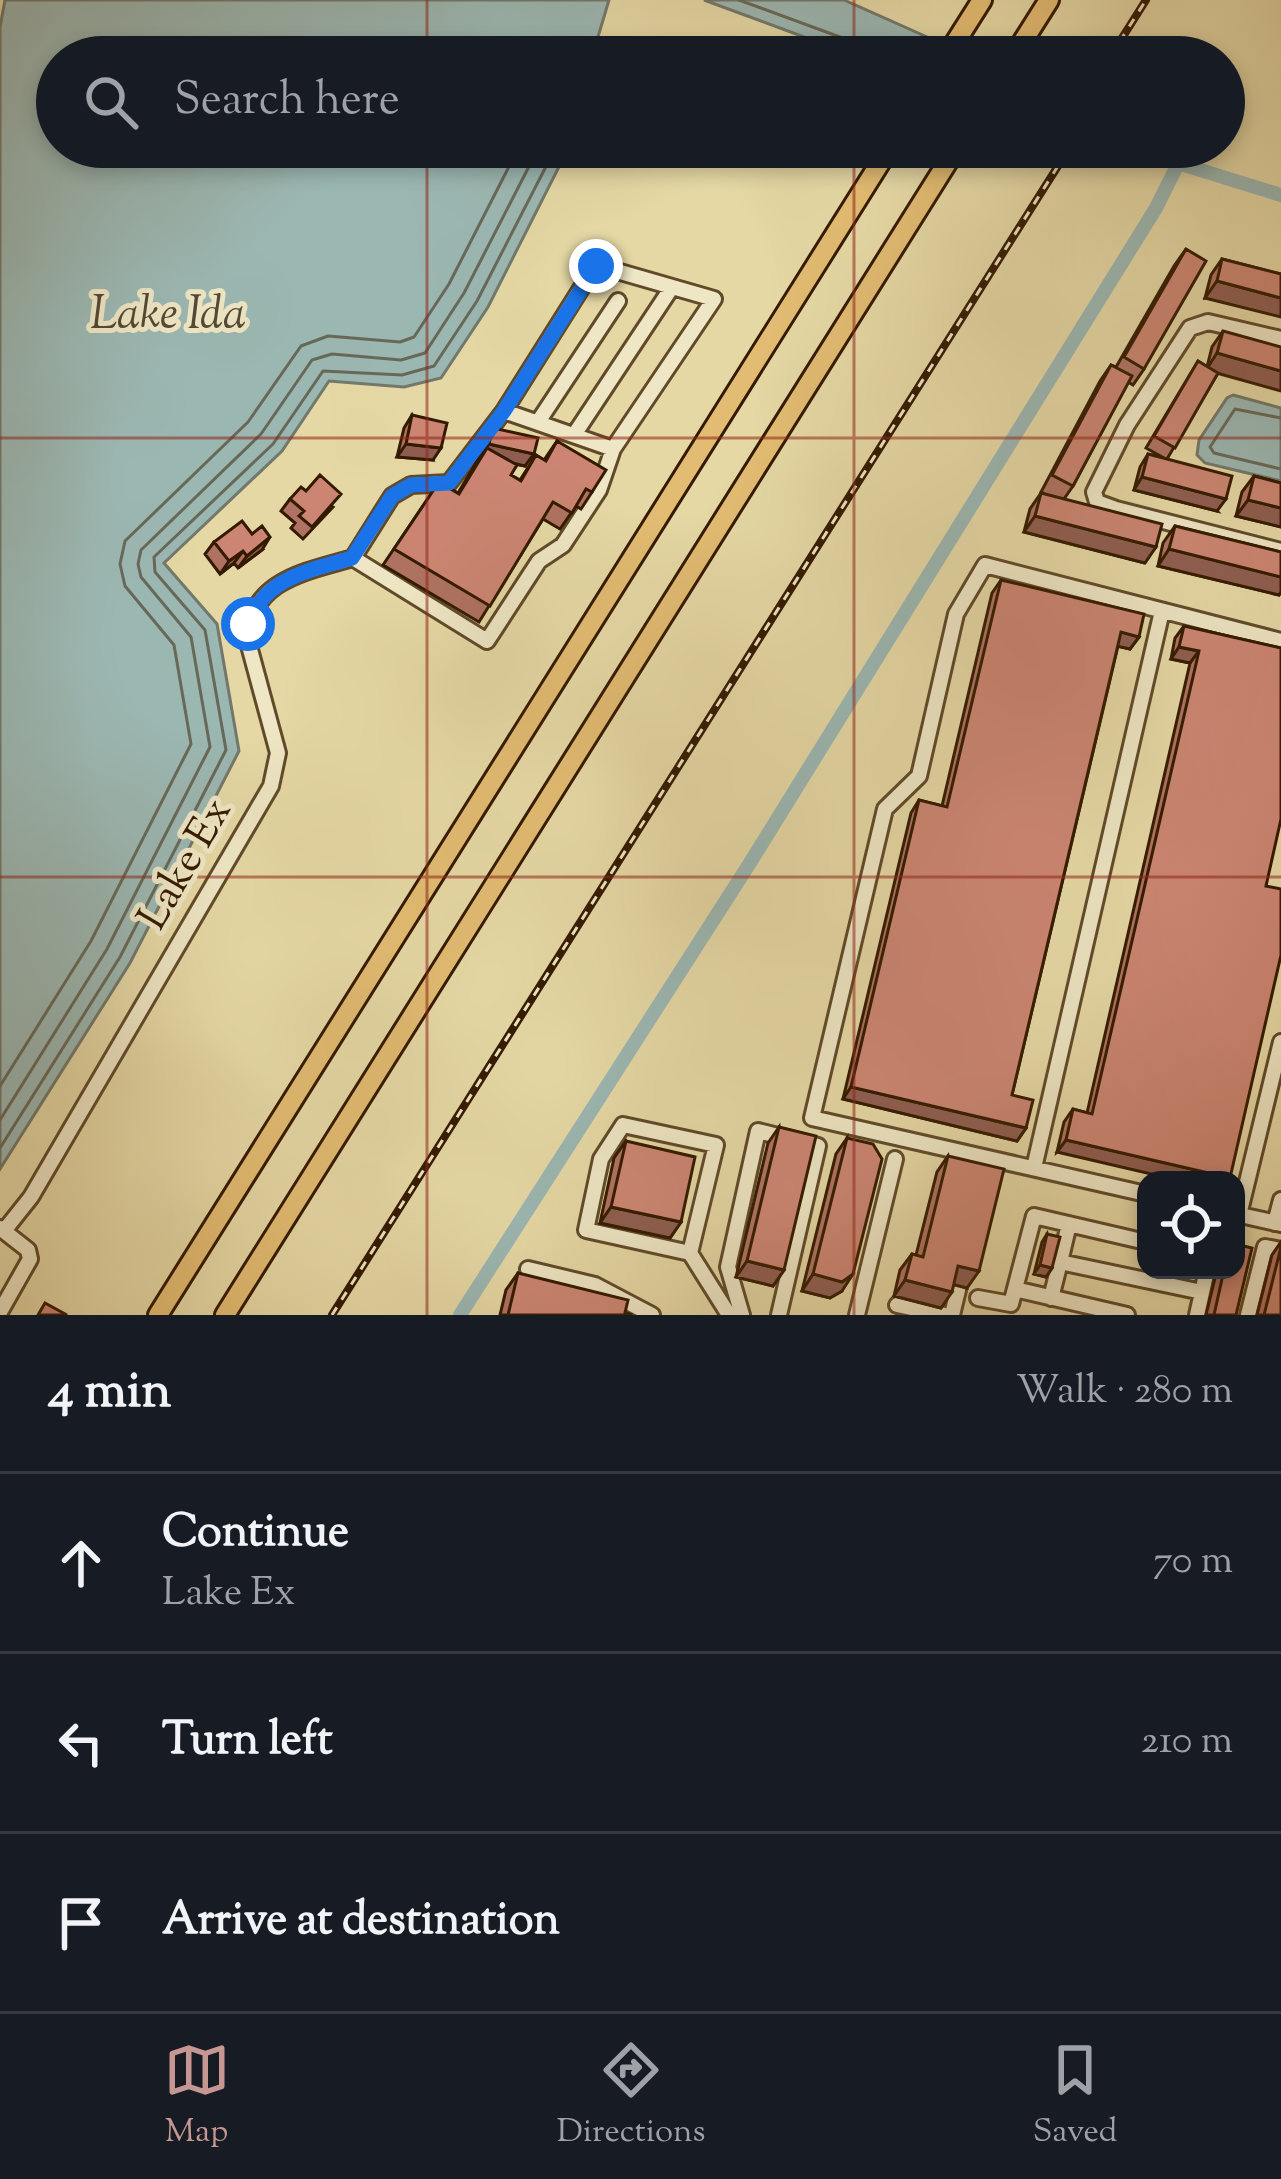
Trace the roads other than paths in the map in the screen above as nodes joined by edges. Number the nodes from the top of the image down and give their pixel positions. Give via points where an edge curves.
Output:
1 (982, 0) edge
2 (1048, 1) edge
3 (959, 36) edge
4 (1026, 36) edge
5 (877, 168) edge
6 (944, 168) edge
7 (672, 287) junction
8 (618, 301) dead end
9 (1281, 339) edge
10 (504, 411) junction
11 (538, 422) junction
12 (574, 435) junction
13 (613, 449) junction
14 (1281, 550) edge
15 (352, 558) junction
16 (1162, 610) junction
17 (1281, 641) edge
18 (1281, 1042) edge
19 (895, 1159) dead end
20 (1034, 1168) junction
21 (1245, 1186) edge
22 (1137, 1192) edge
23 (1281, 1200) edge
24 (1245, 1216) edge
25 (1278, 1223) edge
26 (1069, 1224) junction
27 (2, 1230) edge
28 (1137, 1241) edge
29 (1281, 1250) edge
30 (690, 1253) junction
31 (1060, 1262) junction
32 (528, 1269) dead end
33 (1206, 1279) edge
34 (1015, 1289) junction
35 (958, 1290) edge
36 (1202, 1292) junction
37 (978, 1298) dead end
38 (1051, 1298) junction
39 (897, 1305) dead end
40 (0, 1312) edge
41 (158, 1315) edge
42 (225, 1315) edge
43 (652, 1315) edge
44 (729, 1315) edge
45 (742, 1315) edge
46 (779, 1315) edge
47 (857, 1315) edge
48 (948, 1315) edge
49 (1127, 1315) edge
50 (1197, 1315) edge
51 (1248, 1315) edge

1 - 3 highway
2 - 4 highway
5 - 41 highway
6 - 42 highway
7 - 10 street via 596,266
7 - 12 street
7 - 13 street via 714,299
8 - 11 street
9 - 14 street via 1208,322 1190,328 1094,491 1097,502 1116,509
10 - 11 street
10 - 15 street via 449,483 411,485 392,496
11 - 12 street
12 - 13 street
13 - 15 street via 599,490 562,545 538,561 488,641
15 - 27 street, Lake Ex via 291,576 255,606 248,642 278,753 271,786 31,1197
16 - 17 street
16 - 20 street
16 - 20 street via 985,565 956,614 919,776 885,809 812,1118
18 - 21 street
19 - 47 street
20 - 22 street
23 - 25 street
24 - 25 street
26 - 28 street
26 - 31 street
26 - 34 street via 1034,1216
27 - 40 street via 30,1259
29 - 51 street via 1265,1246
30 - 30 street via 586,1230 602,1159 623,1125 716,1145
30 - 44 street
31 - 36 street
31 - 38 street
32 - 43 street via 595,1285
33 - 36 street
34 - 37 street via 1011,1304
34 - 38 street
35 - 48 street
36 - 50 street
38 - 49 street
39 - 48 street
45 - 46 street via 728,1267 758,1131 818,1146

